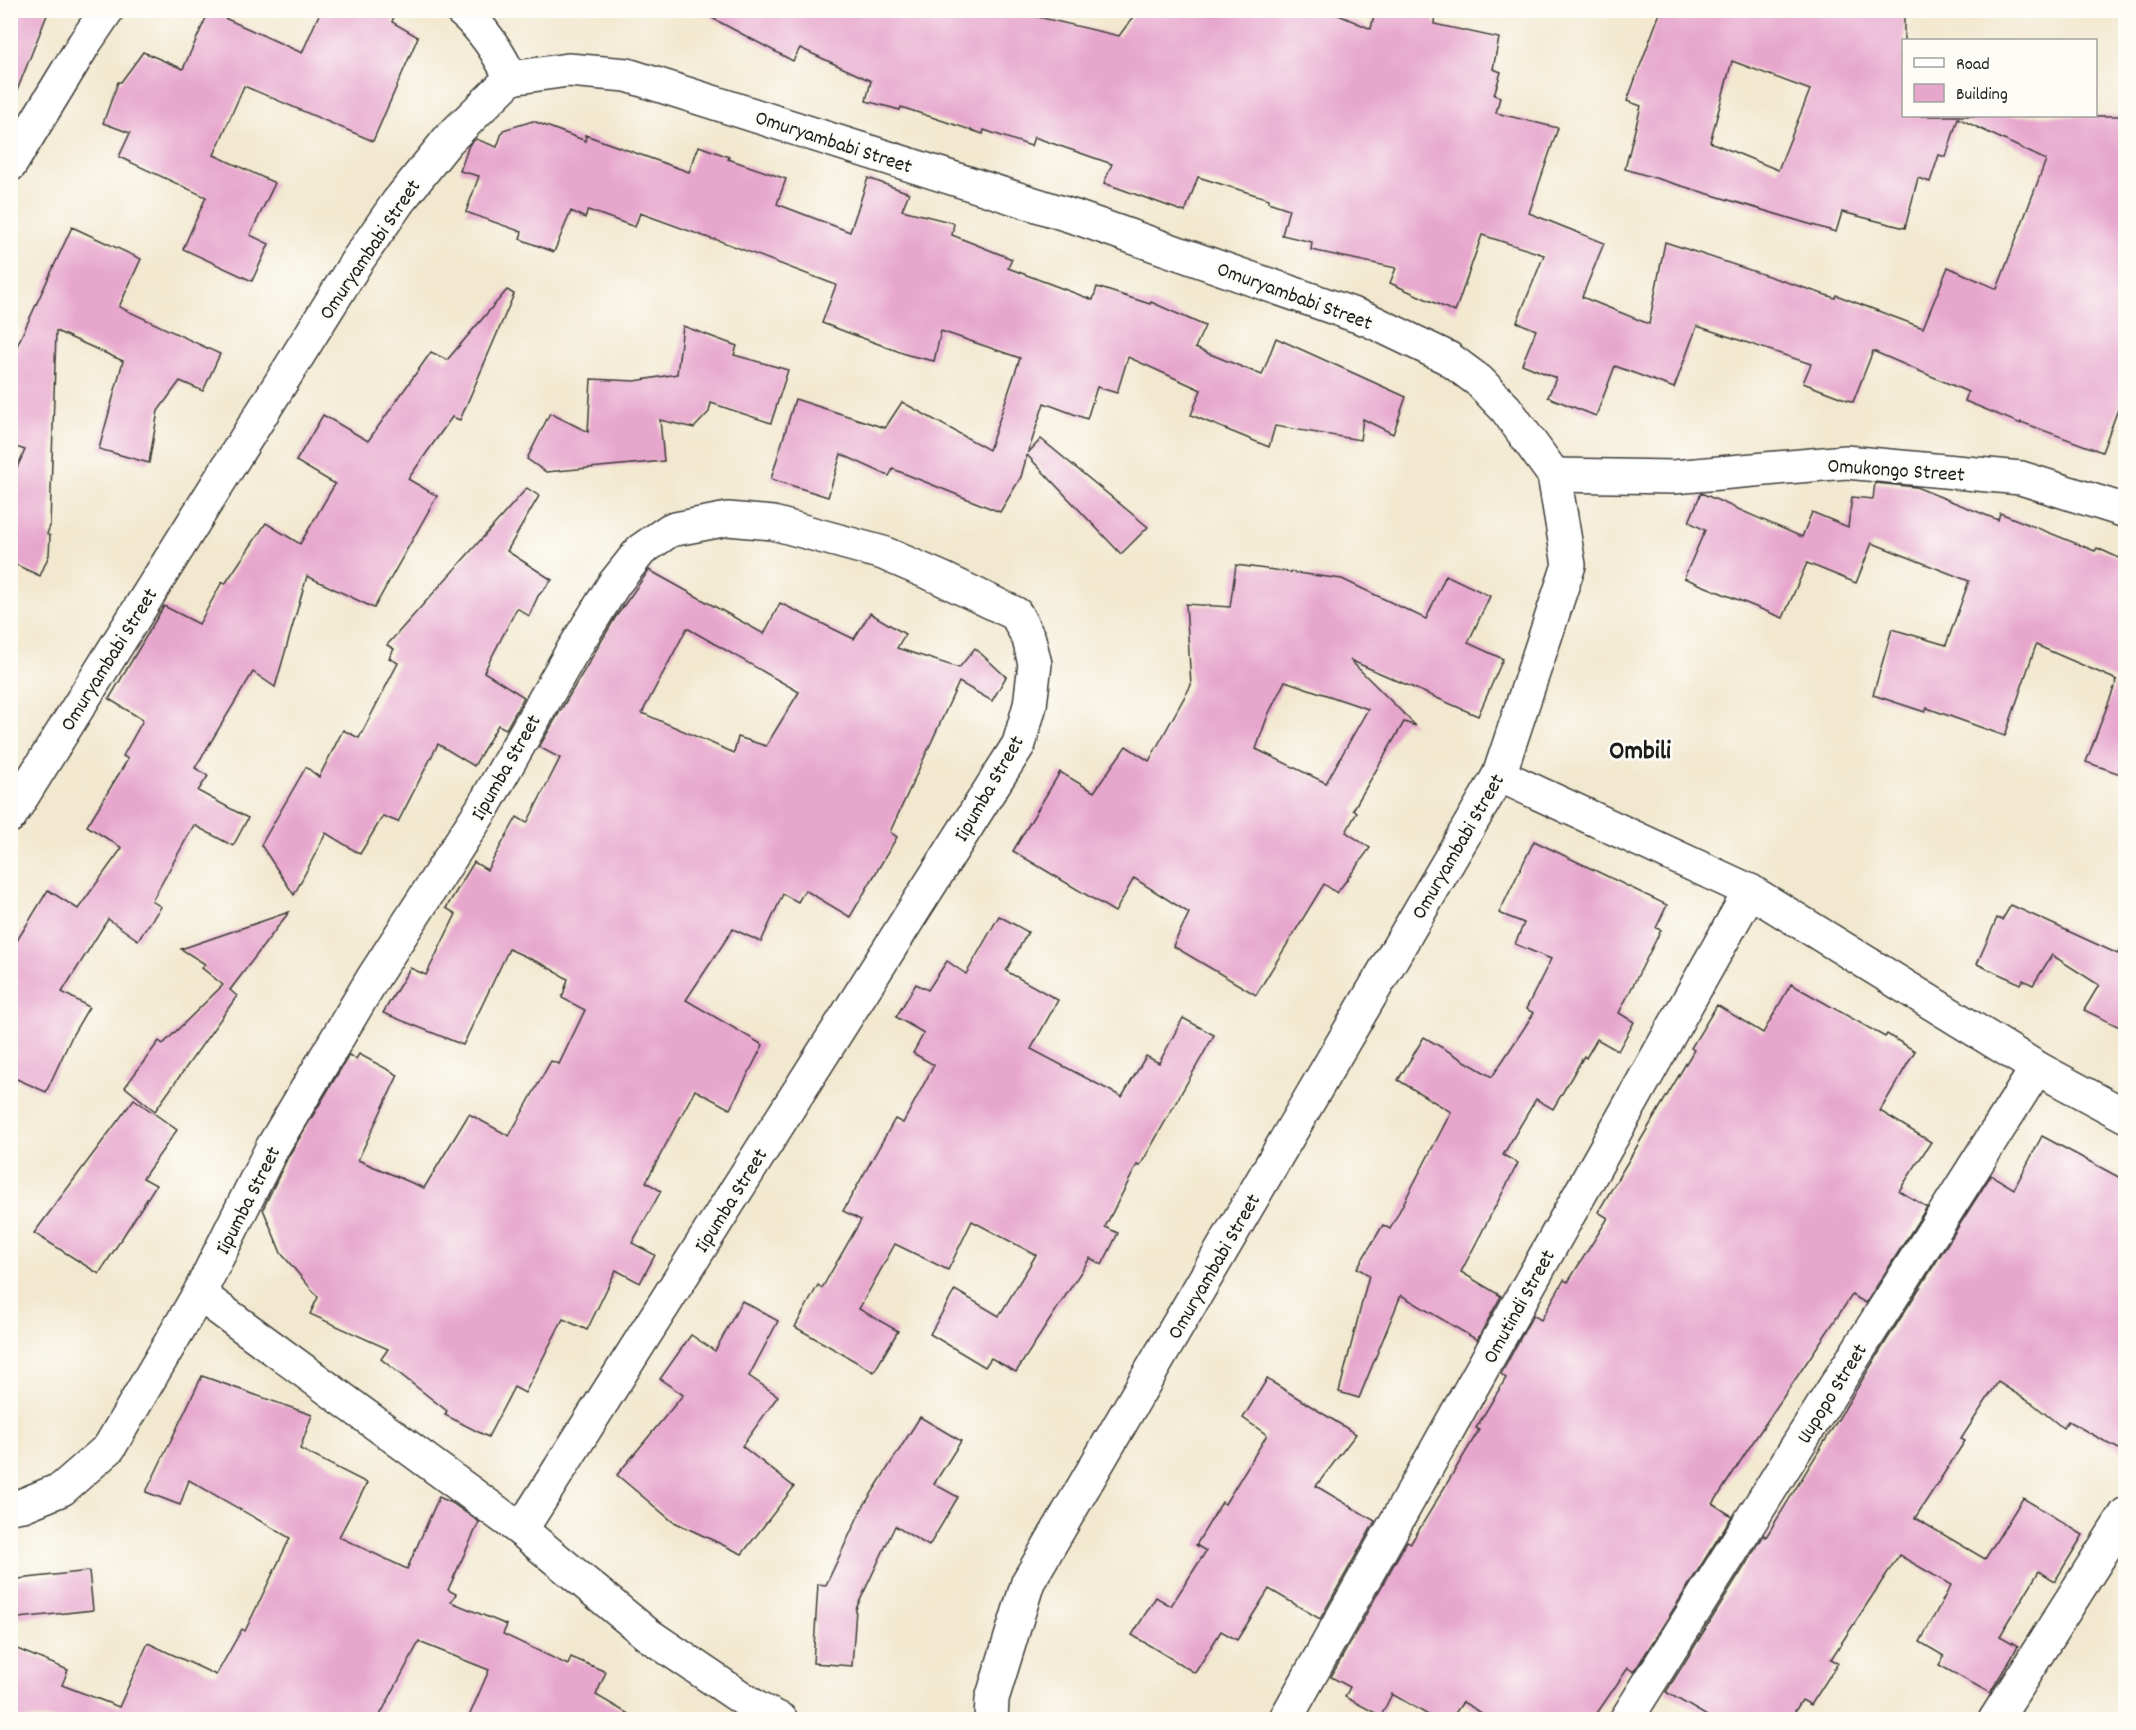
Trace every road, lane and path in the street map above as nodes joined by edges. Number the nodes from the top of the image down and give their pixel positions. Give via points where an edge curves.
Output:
1 (107, 10) edge
2 (461, 10) edge
3 (511, 78) junction
4 (10, 165) edge
5 (1554, 475) junction
6 (2126, 511) edge
7 (1500, 775) junction
8 (10, 816) edge
9 (1750, 891) junction
10 (2037, 1068) junction
11 (2126, 1116) edge
12 (199, 1294) junction
13 (10, 1507) edge
14 (2126, 1514) edge
15 (521, 1530) junction
16 (781, 1719) edge
17 (991, 1719) edge
18 (1285, 1719) edge
19 (1626, 1719) edge
20 (1995, 1719) edge

1 - 4 street
2 - 3 street via 496,49
3 - 5 street, Omuryambabi Street via 568,70 627,75 1078,218 1370,320 1448,358 1479,381 1506,410
3 - 8 street, Omuryambabi Street via 448,140 357,261
5 - 6 street, Omukongo Street via 1673,477 1846,462 2021,478
5 - 7 street, Omuryambabi Street via 1569,565
7 - 9 street
7 - 17 street, Omuryambabi Street via 1028,1582 992,1699
9 - 10 street
9 - 18 street, Omutindi Street
10 - 11 street
10 - 19 street, Uupopo Street
12 - 13 street, Iipumba Street via 110,1448 63,1490
12 - 15 street
12 - 15 street, Iipumba Street via 272,1148 337,1038 482,809 576,644 641,550 670,530 728,519 773,523 883,553 1016,614 1029,639 1035,664 1030,705 1019,744
14 - 20 street
15 - 16 street via 646,1634 758,1709

